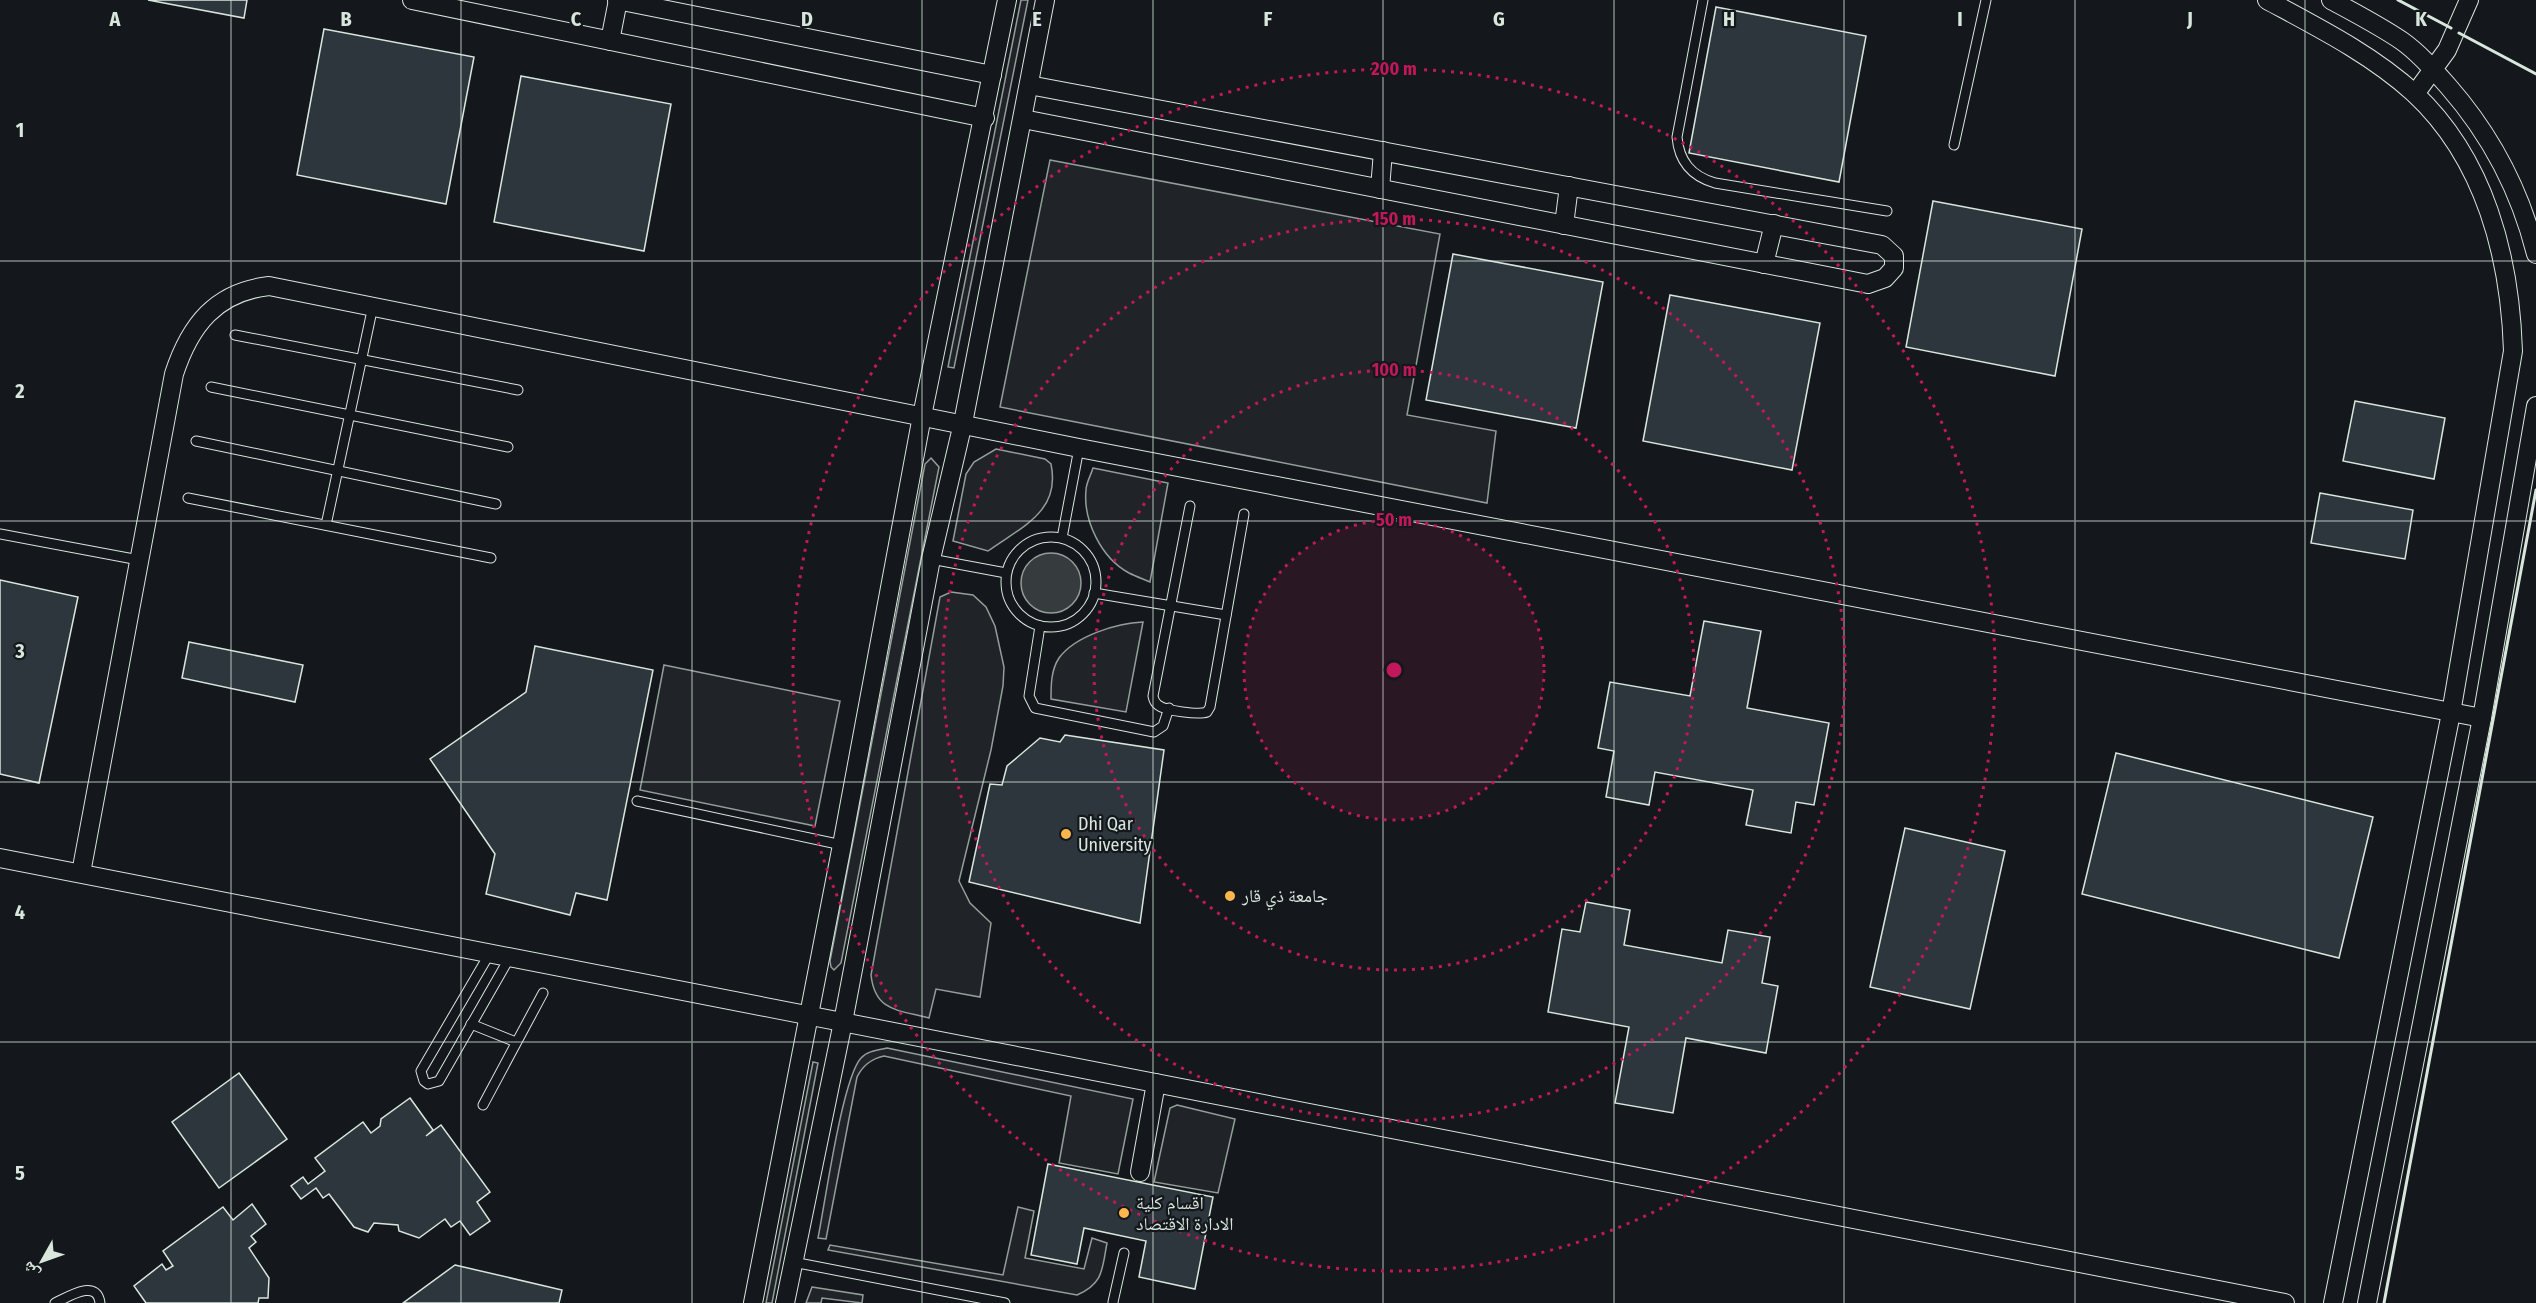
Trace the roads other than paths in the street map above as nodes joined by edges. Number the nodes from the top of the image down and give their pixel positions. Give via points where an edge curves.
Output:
1 (417, 0) edge
2 (617, 0) edge
3 (1007, 0) edge
4 (1046, 0) edge
5 (1703, 0) edge
6 (1986, 0) edge
7 (2267, 0) edge
8 (2331, 0) edge
9 (2469, 0) edge
10 (610, 41) junction
11 (2434, 70) junction
12 (992, 75) junction
13 (1029, 85) junction
14 (2415, 94) junction
15 (985, 118) junction
16 (1023, 120) junction
17 (1954, 145) dead end
18 (1383, 152) junction
19 (1569, 186) junction
20 (1380, 189) junction
21 (1887, 212) dead end
22 (1774, 224) junction
23 (1564, 225) junction
24 (2536, 254) edge
25 (1764, 264) junction
26 (373, 306) junction
27 (235, 335) dead end
28 (361, 359) junction
29 (211, 387) dead end
30 (518, 390) dead end
31 (2536, 406) edge
32 (350, 415) junction
33 (922, 416) junction
34 (963, 423) junction
35 (196, 441) dead end
36 (507, 447) dead end
37 (1079, 448) junction
38 (338, 471) junction
39 (188, 498) dead end
40 (496, 504) dead end
41 (1190, 506) dead end
42 (1244, 514) dead end
43 (326, 525) junction
44 (0, 534) edge
45 (1062, 538) junction
46 (491, 558) dead end
47 (931, 559) junction
48 (139, 560) junction
49 (1006, 573) junction
50 (1094, 593) junction
51 (1171, 606) junction
52 (1226, 615) junction
53 (1040, 626) junction
54 (1169, 708) junction
55 (2451, 713) junction
56 (2482, 718) junction
57 (637, 801) dead end
58 (842, 845) junction
59 (0, 858) edge
60 (81, 873) junction
61 (490, 953) junction
62 (510, 957) junction
63 (543, 993) dead end
64 (809, 1015) junction
65 (843, 1022) junction
66 (471, 1024) junction
67 (516, 1042) junction
68 (1156, 1083) junction
69 (483, 1105) dead end
70 (1140, 1172) dead end
71 (1124, 1253) dead end
72 (793, 1262) junction
73 (1114, 1302) edge
74 (55, 1303) edge
75 (100, 1303) edge
76 (753, 1303) edge
77 (785, 1303) edge
78 (1005, 1303) edge
79 (1102, 1303) edge
80 (2285, 1303) edge
81 (2333, 1303) edge
82 (2367, 1303) edge

1 - 10 street
2 - 10 street
2 - 12 street
3 - 12 street
4 - 13 street
5 - 21 lane via 1677,137 1686,166 1715,183
6 - 17 lane
7 - 14 street via 2382,67
8 - 11 street via 2404,42
9 - 11 street
10 - 15 street
11 - 14 street
11 - 24 street via 2494,146 2528,225
12 - 15 street
13 - 16 street
13 - 18 street
14 - 55 street via 2444,128 2485,199 2505,263 2512,305 2513,351
15 - 33 street
16 - 20 street
16 - 34 street
18 - 19 street
18 - 20 street
19 - 22 street
19 - 23 street
20 - 23 street
22 - 25 street
22 - 25 street via 1882,245 1894,256 1894,268 1885,278 1868,284
23 - 25 street
26 - 28 lane
26 - 33 street
26 - 48 street via 269,286 248,288 229,297 201,321 174,374
27 - 28 lane
28 - 30 lane
28 - 32 lane
29 - 32 lane
31 - 56 street
32 - 36 lane
32 - 38 lane
33 - 34 street
33 - 58 street
34 - 37 street
34 - 47 street
35 - 38 lane
37 - 45 lane
37 - 55 street
38 - 40 lane
38 - 43 lane
39 - 43 lane
41 - 51 lane
42 - 52 lane
43 - 46 lane
44 - 48 lane
45 - 49 lane via 1047,537 1027,544 1011,560
45 - 50 lane via 1085,553 1094,572
47 - 49 lane
47 - 65 street
48 - 60 street
49 - 53 lane via 1009,600 1024,618
50 - 51 lane
50 - 53 lane via 1089,606 1068,624
51 - 52 lane
51 - 54 lane via 1153,696 1157,705
52 - 54 lane via 1210,707 1202,714
53 - 54 lane via 1029,696 1035,708 1154,732 1163,726
55 - 56 street
55 - 81 street
56 - 82 street
57 - 58 lane
58 - 64 street
59 - 60 street
60 - 61 street
61 - 62 street
61 - 66 lane via 421,1071 424,1081 432,1085 439,1081
62 - 64 street
62 - 66 lane
63 - 67 lane
64 - 65 street
64 - 76 street
65 - 68 street
65 - 72 street
66 - 67 lane
67 - 69 lane
68 - 70 street
68 - 80 street
71 - 73 lane
72 - 77 street
72 - 78 lane
73 - 79 lane
74 - 75 lane via 86,1289 99,1297

